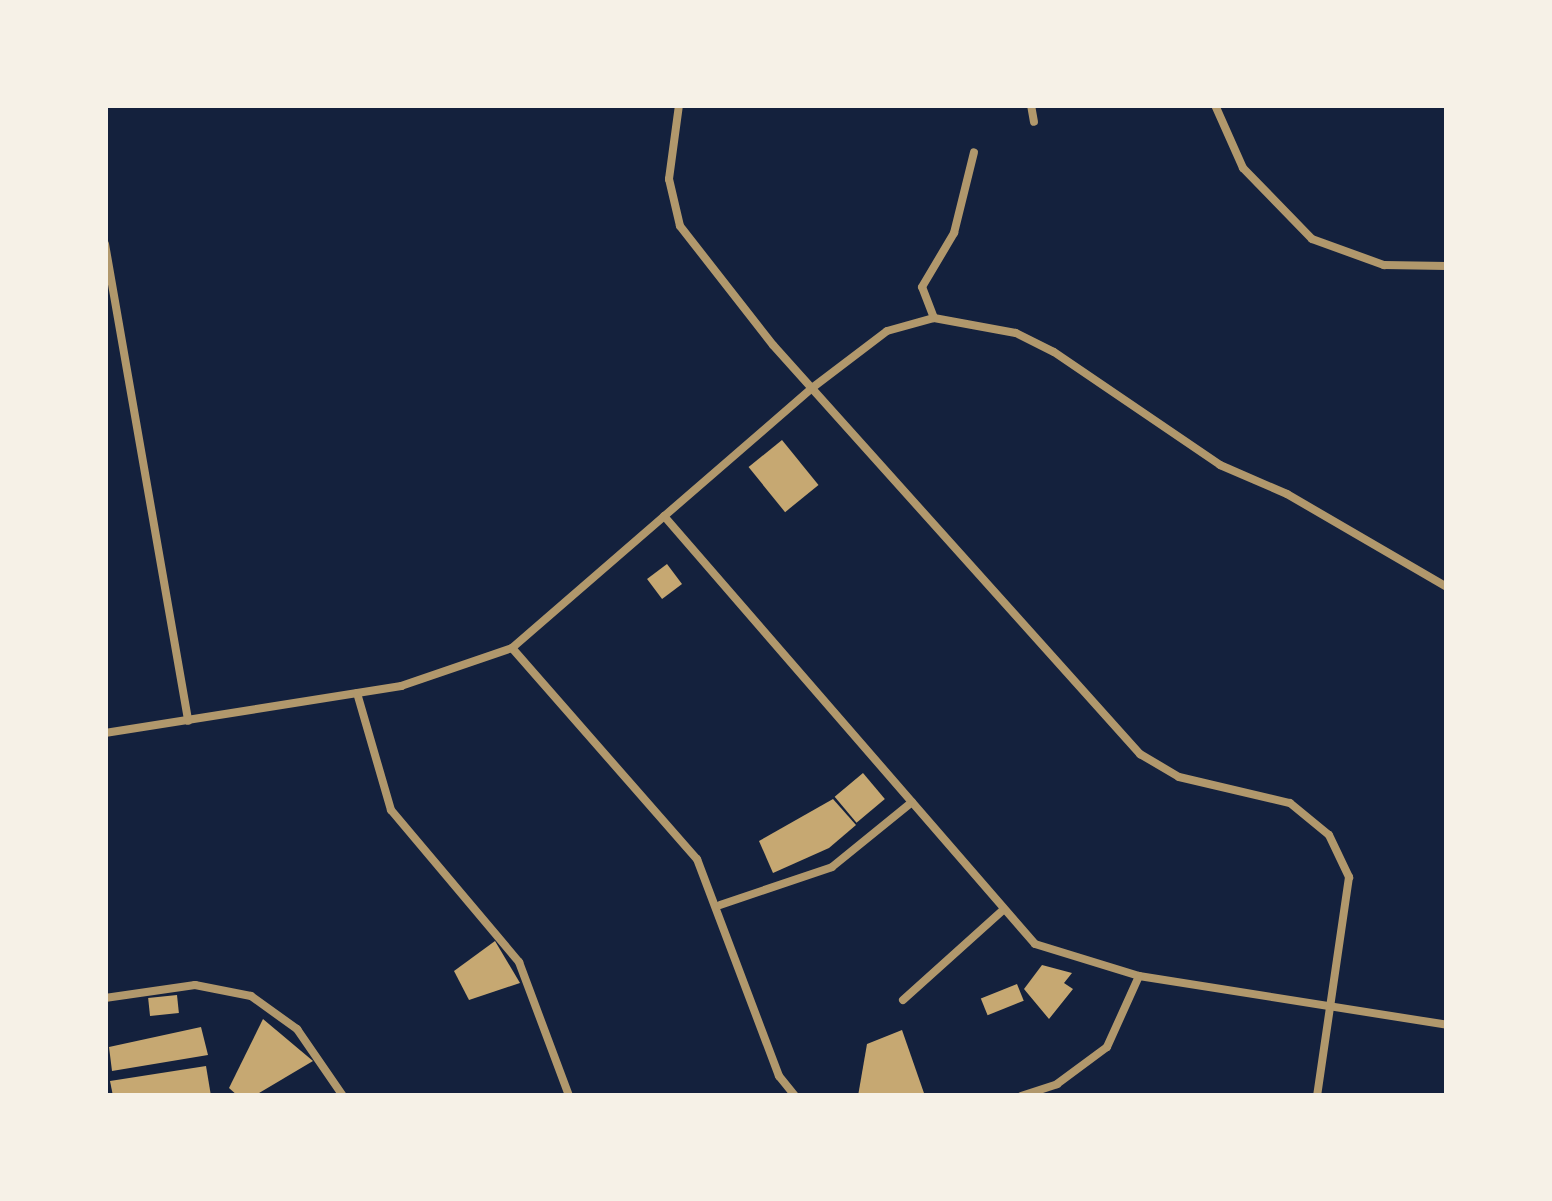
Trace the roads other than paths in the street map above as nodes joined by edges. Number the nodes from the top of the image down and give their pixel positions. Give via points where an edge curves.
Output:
1 (679, 105) edge
2 (1030, 105) edge
3 (1215, 105) edge
4 (1034, 122) dead end
5 (974, 152) dead end
6 (105, 244) edge
7 (1447, 266) edge
8 (934, 318) junction
9 (812, 388) junction
10 (664, 516) junction
11 (1447, 587) edge
12 (512, 648) junction
13 (357, 693) junction
14 (188, 721) junction
15 (105, 733) edge
16 (912, 802) junction
17 (720, 905) junction
18 (1003, 910) junction
19 (1139, 976) junction
20 (105, 998) edge
21 (903, 1000) dead end
22 (1336, 1006) junction
23 (1447, 1025) edge
24 (343, 1096) edge
25 (569, 1096) edge
26 (795, 1096) edge
27 (1021, 1096) edge
28 (1317, 1096) edge

1 - 9 street via 669,179 680,226
2 - 4 street
3 - 7 street via 1243,168 1312,239 1384,265
5 - 8 street via 954,233 922,287
6 - 14 street
8 - 9 street via 887,331
8 - 11 street via 1016,333 1054,352 1220,465 1287,494
9 - 10 street
9 - 22 street via 1140,754 1179,777 1290,803 1329,835 1349,877
10 - 12 street
10 - 16 street
12 - 13 street via 466,669
12 - 17 street via 686,844
13 - 14 street
13 - 25 street via 385,798 519,962
14 - 15 street
16 - 17 street via 832,867
16 - 18 street
17 - 26 street via 778,1076
18 - 19 street via 1035,944
18 - 21 street
19 - 22 street
19 - 27 street via 1107,1047 1057,1084
20 - 24 street via 195,986 251,996 297,1029
22 - 23 street
22 - 28 street

